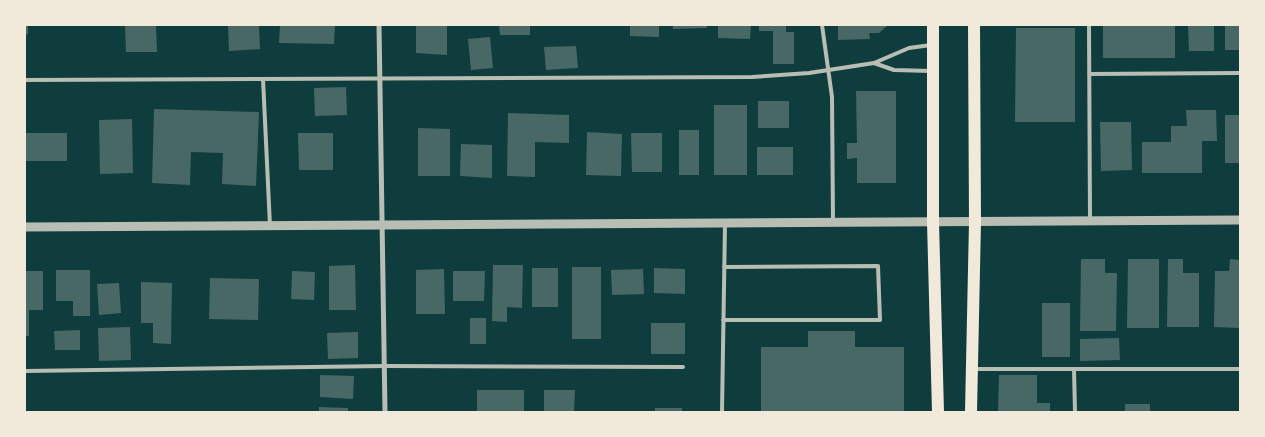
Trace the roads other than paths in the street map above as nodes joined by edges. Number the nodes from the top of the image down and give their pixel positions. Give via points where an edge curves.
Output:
1 (379, 25) edge
2 (822, 25) edge
3 (933, 25) edge
4 (974, 25) edge
5 (1089, 25) edge
6 (933, 45) junction
7 (874, 63) junction
8 (828, 69) junction
9 (933, 71) junction
10 (1240, 73) edge
11 (1089, 74) junction
12 (380, 78) junction
13 (264, 79) junction
14 (25, 80) edge
15 (1240, 220) edge
16 (1090, 221) junction
17 (933, 222) junction
18 (975, 222) junction
19 (833, 223) junction
20 (725, 224) junction
21 (382, 225) junction
22 (270, 226) junction
23 (25, 227) edge
24 (724, 267) junction
25 (723, 320) junction
26 (386, 366) junction
27 (683, 367) dead end
28 (972, 369) junction
29 (1074, 369) junction
30 (1240, 369) edge
31 (25, 371) edge
32 (385, 412) edge
33 (722, 412) edge
34 (938, 412) edge
35 (971, 412) edge
36 (1075, 412) edge

1 - 12 street
2 - 8 lane
3 - 6 main road
4 - 18 main road
5 - 11 lane
6 - 7 lane via 909,48
6 - 9 main road
7 - 8 lane
7 - 9 lane via 894,70
8 - 12 lane via 752,77
8 - 19 lane via 832,97
9 - 17 main road
10 - 11 lane
11 - 16 lane
12 - 13 lane
12 - 21 street
13 - 14 lane
13 - 22 lane
15 - 16 street
16 - 18 street
17 - 18 street
17 - 19 street
17 - 34 main road
18 - 28 main road
19 - 20 street
20 - 21 street
20 - 24 lane
21 - 22 street
21 - 26 street
22 - 23 street
24 - 25 lane
24 - 25 lane via 878,266 880,320
25 - 33 lane
26 - 27 lane
26 - 31 lane
26 - 32 street
28 - 29 lane
28 - 35 main road
29 - 30 lane
29 - 36 lane

